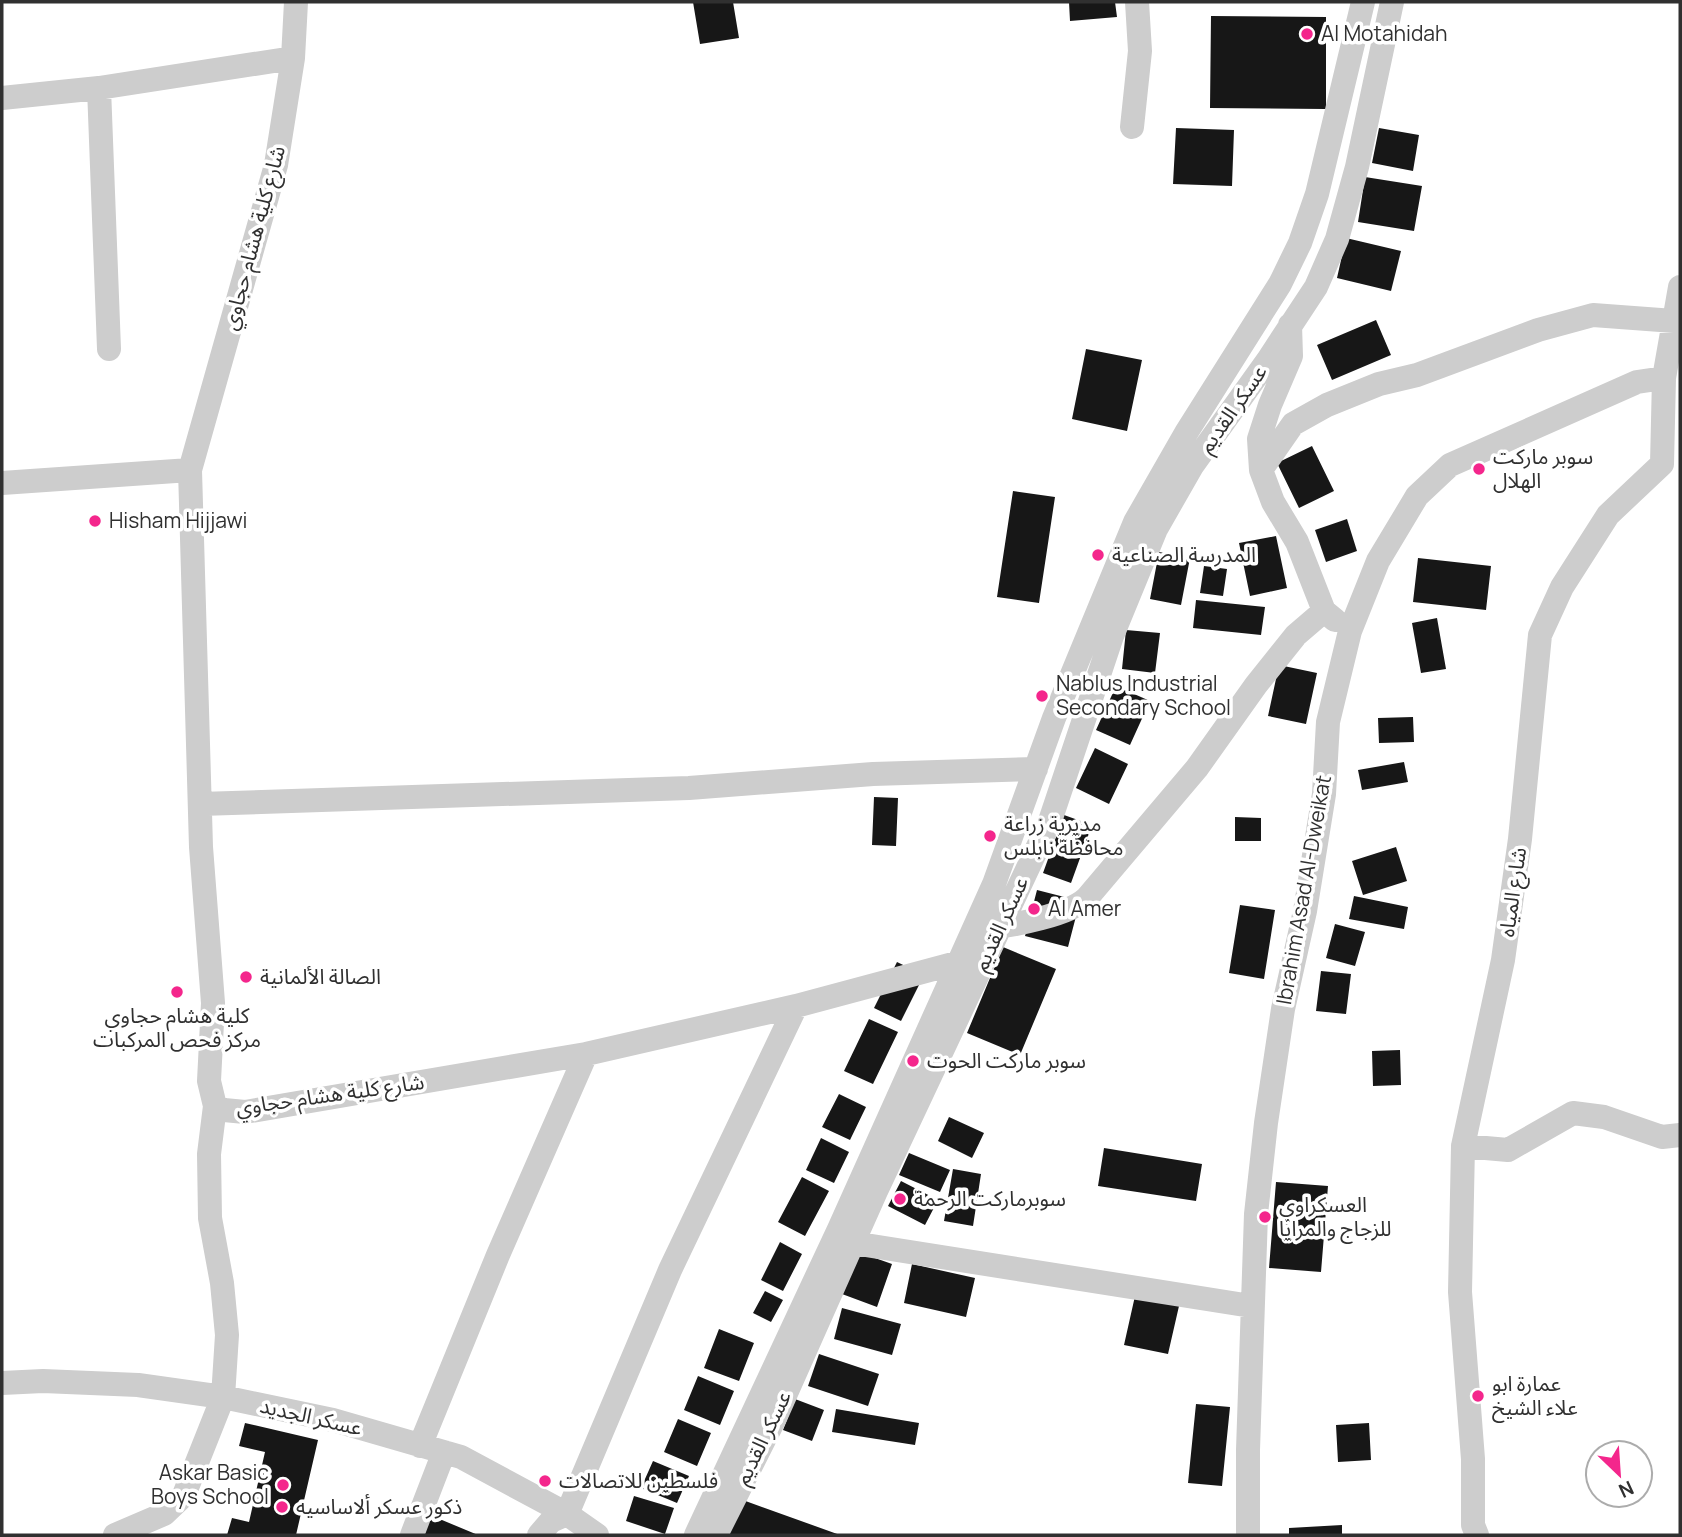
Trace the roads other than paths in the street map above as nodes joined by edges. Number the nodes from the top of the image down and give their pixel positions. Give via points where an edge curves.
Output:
1 (296, 2) edge
2 (1137, 2) edge
3 (1363, 2) edge
4 (1392, 2) edge
5 (293, 58) junction
6 (99, 88) junction
7 (2, 98) edge
8 (1132, 127) dead end
9 (1280, 284) junction
10 (1680, 287) edge
11 (1674, 321) junction
12 (1290, 326) junction
13 (109, 349) dead end
14 (1669, 390) edge
15 (1671, 466) edge
16 (190, 470) junction
17 (1261, 470) junction
18 (2, 483) edge
19 (1324, 611) junction
20 (1350, 631) junction
21 (1036, 768) junction
22 (200, 804) junction
23 (999, 927) junction
24 (973, 930) junction
25 (986, 955) junction
26 (959, 963) junction
27 (796, 1006) junction
28 (586, 1054) junction
29 (215, 1106) junction
30 (1680, 1135) edge
31 (1463, 1146) junction
32 (846, 1236) junction
33 (1251, 1306) junction
34 (2, 1383) edge
35 (223, 1397) junction
36 (420, 1446) junction
37 (444, 1452) junction
38 (567, 1514) junction
39 (1474, 1532) edge
40 (115, 1535) edge
41 (412, 1535) edge
42 (539, 1535) edge
43 (597, 1535) edge
44 (696, 1535) edge
45 (716, 1535) edge
46 (1248, 1535) edge

1 - 5 street, شارع كلية هشام حجاوي
2 - 8 street via 1140,51
3 - 9 street, عسكر القديم via 1317,194
4 - 12 street, عسكر القديم via 1337,239 1316,287
5 - 6 street
5 - 16 street, شارع كلية هشام حجاوي via 276,165
6 - 7 street
6 - 13 street
9 - 12 street
9 - 21 street, عسكر القديم via 1135,522
10 - 11 street, شارع المياه
11 - 14 street, شارع المياه
11 - 17 street via 1593,315 1379,384 1293,424
12 - 17 street via 1291,356 1259,439
12 - 23 street, عسكر القديم via 1192,466 1156,529 1112,636 1050,821
14 - 15 street, شارع المياه
14 - 20 street, Ibrahim Asad Al-Dweikat via 1637,382 1450,465 1417,496 1385,550
15 - 31 street, شارع المياه via 1608,514 1562,587 1540,635 1503,960
16 - 18 street
16 - 22 street, شارع كلية هشام حجاوي
17 - 19 street
19 - 20 street
19 - 23 street via 1296,635 1197,768 1087,898 1070,908
20 - 33 street, Ibrahim Asad Al-Dweikat via 1328,722 1324,794 1266,1123
21 - 22 street via 689,788
21 - 24 street, عسكر القديم
22 - 29 street, شارع كلية هشام حجاوي via 213,1003 209,1081
23 - 24 street
23 - 25 street, عسكر القديم
24 - 26 street, عسكر القديم
25 - 26 street, شارع كلية هشام حجاوي
25 - 32 street, عسكر القديم
26 - 27 street, شارع كلية هشام حجاوي
26 - 32 street, عسكر القديم
27 - 28 street, شارع كلية هشام حجاوي
27 - 38 street via 670,1270
28 - 29 street, شارع كلية هشام حجاوي via 245,1112
28 - 36 street
29 - 35 street via 209,1154 210,1218 227,1335
30 - 31 street via 1662,1137 1604,1117 1573,1113 1508,1150
31 - 39 street, شارع المياه via 1460,1292
32 - 33 street
32 - 44 street, عسكر القديم
32 - 45 street, عسكر القديم via 775,1418
33 - 46 street, Ibrahim Asad Al-Dweikat
34 - 35 street, عسكر الجديد via 138,1385
35 - 36 street, عسكر الجديد via 333,1420
35 - 40 street via 184,1495 164,1514
36 - 37 street, عسكر الجديد
37 - 38 street, عسكر الجديد
37 - 41 street
38 - 42 street via 551,1521
38 - 43 street, عسكر الجديد

